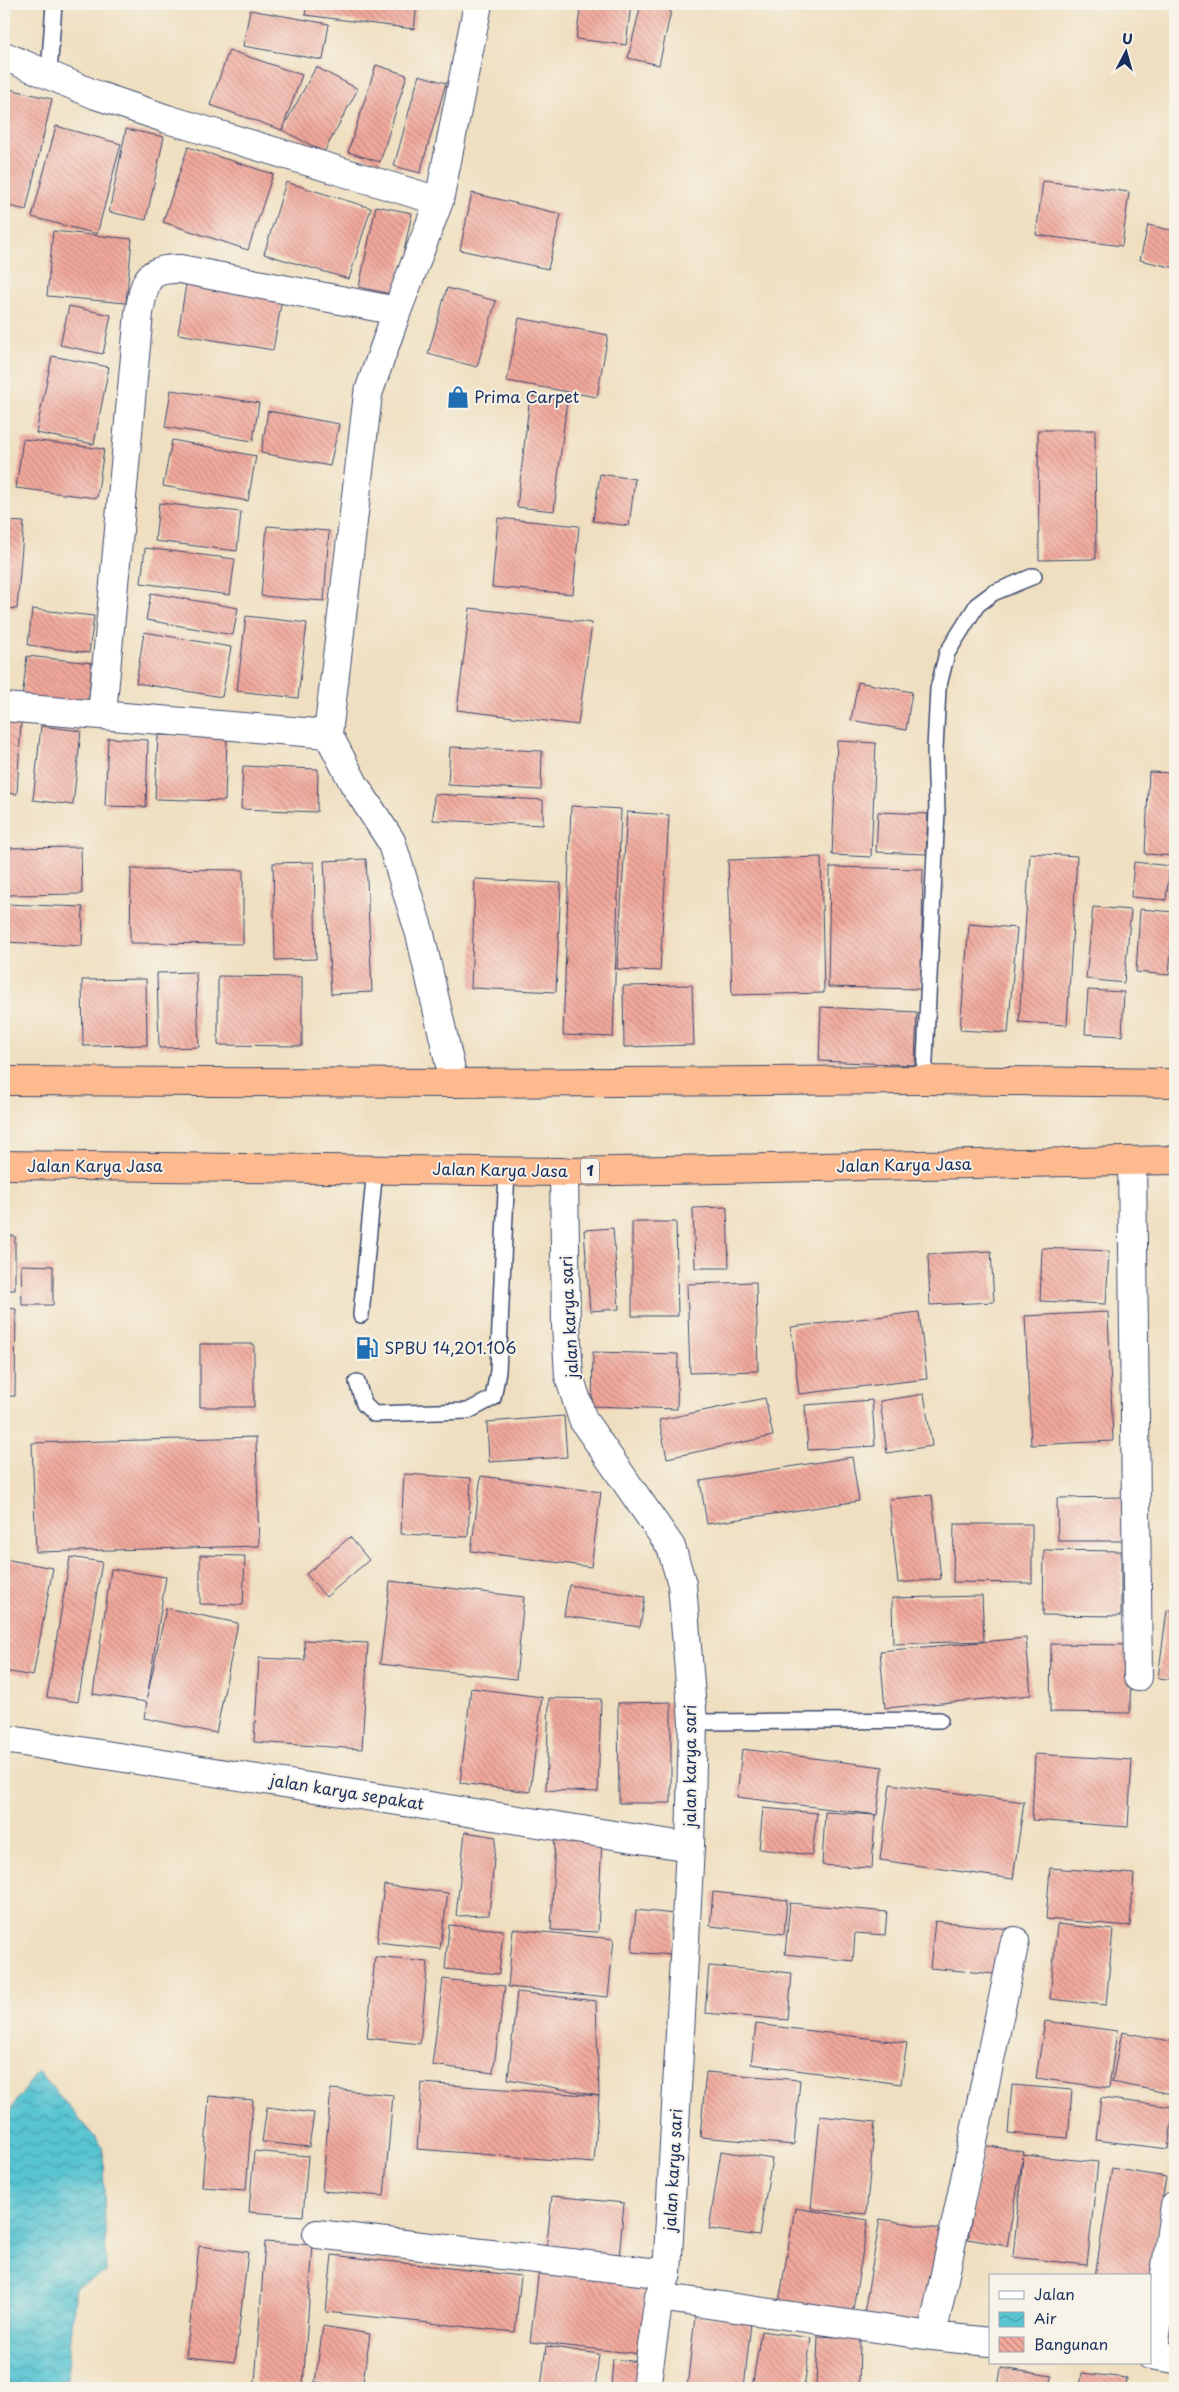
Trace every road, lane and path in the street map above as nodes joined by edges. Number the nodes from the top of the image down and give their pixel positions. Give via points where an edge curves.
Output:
1 (54, 4) edge
2 (478, 4) edge
3 (4, 56) edge
4 (49, 73) junction
5 (439, 201) junction
6 (397, 311) junction
7 (1034, 576) dead end
8 (104, 703) dead end
9 (4, 707) edge
10 (328, 734) junction
11 (4, 1080) edge
12 (924, 1080) junction
13 (454, 1083) junction
14 (1175, 1083) edge
15 (1175, 1160) edge
16 (1132, 1161) junction
17 (4, 1165) edge
18 (375, 1168) junction
19 (507, 1170) junction
20 (564, 1172) junction
21 (361, 1315) dead end
22 (356, 1382) dead end
23 (1138, 1677) dead end
24 (940, 1720) dead end
25 (693, 1722) junction
26 (4, 1739) edge
27 (690, 1847) junction
28 (1015, 1940) dead end
29 (1175, 2205) edge
30 (317, 2234) dead end
31 (663, 2285) junction
32 (932, 2336) junction
33 (989, 2342) edge
34 (1159, 2356) edge
35 (646, 2388) edge

1 - 4 lane
2 - 5 street
3 - 4 street
4 - 5 street via 96,95 167,119
5 - 6 street
6 - 8 street via 180,269 163,269 151,274 139,313
6 - 10 street via 368,394
7 - 12 lane via 993,593 977,605 947,653 938,689 934,749 937,811
9 - 10 street
10 - 13 street via 354,784 391,841 420,934
11 - 13 highway
12 - 13 highway
12 - 14 highway
15 - 16 highway, Jalan Karya Jasa / 1
16 - 20 highway, Jalan Karya Jasa / 1
16 - 23 street
17 - 18 highway, Jalan Karya Jasa / 1
18 - 19 highway, Jalan Karya Jasa / 1
18 - 21 lane
19 - 20 highway, Jalan Karya Jasa / 1
19 - 22 lane via 494,1398 468,1411 374,1414 364,1404
20 - 25 street, jalan karya sari via 569,1376 583,1420 671,1547 682,1584
24 - 25 lane
25 - 27 street, jalan karya sari
26 - 27 street, jalan karya sepakat
27 - 31 street, jalan karya sari
28 - 32 street
29 - 34 street
30 - 31 street
31 - 32 street
31 - 35 street, jalan karya sari
32 - 33 street

